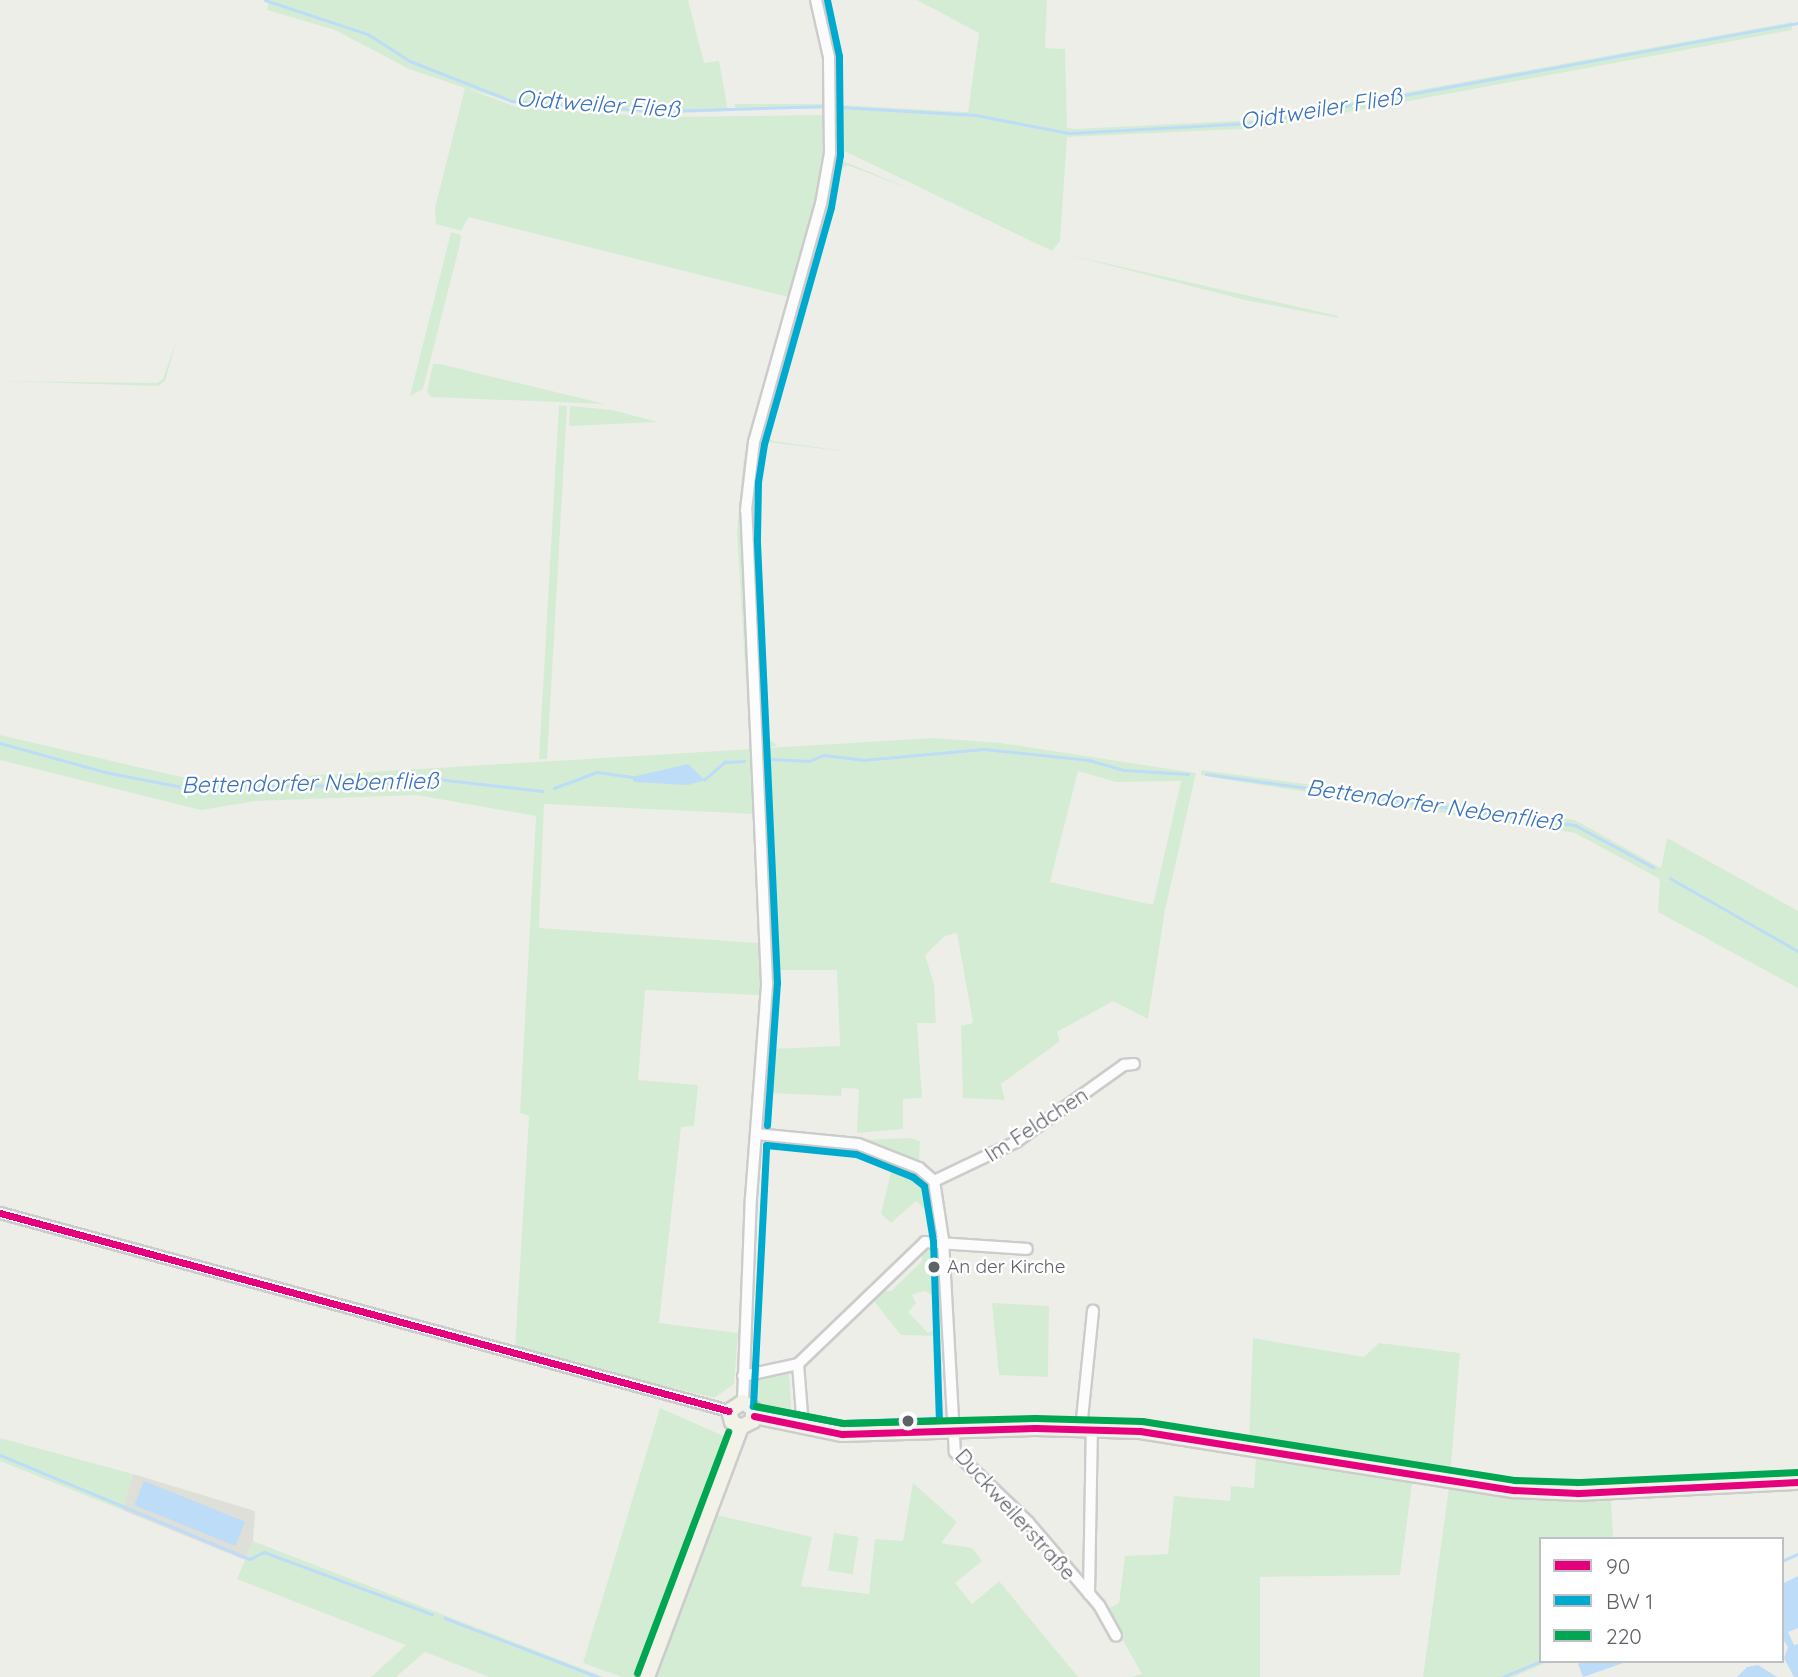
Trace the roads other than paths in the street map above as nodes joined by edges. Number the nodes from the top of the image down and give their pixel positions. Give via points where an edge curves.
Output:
1 (816, 0) edge
2 (1134, 1064) dead end
3 (755, 1134) junction
4 (934, 1181) junction
5 (0, 1213) edge
6 (943, 1240) junction
7 (1027, 1248) dead end
8 (1093, 1311) dead end
9 (798, 1364) junction
10 (743, 1376) junction
11 (743, 1402) junction
12 (729, 1411) junction
13 (754, 1416) junction
14 (741, 1427) junction
15 (803, 1427) junction
16 (1087, 1429) junction
17 (950, 1430) junction
18 (1798, 1482) edge
19 (1089, 1594) junction
20 (1116, 1636) dead end
21 (648, 1677) edge

1 - 3 street via 829,57 831,111 821,204 754,442 748,481 746,538 767,923
2 - 4 street, Im Feldchen via 1125,1065 1016,1142
3 - 4 street via 858,1144 919,1168
3 - 10 street
4 - 6 street
5 - 12 street
6 - 7 street
6 - 9 street via 925,1242
6 - 17 street
8 - 16 street, Duckweilerstraße
9 - 10 street
9 - 15 street
10 - 11 street
11 - 12 main road
11 - 13 main road via 752,1406
12 - 14 main road via 732,1422
13 - 14 main road
13 - 15 main road
14 - 21 main road
15 - 17 main road via 842,1434
16 - 17 main road
16 - 18 main road via 1140,1431 1514,1490 1578,1493
16 - 19 street, Duckweilerstraße
17 - 19 street, Duckweilerstraße via 955,1452 1028,1522
19 - 20 street, Duckweilerstraße

